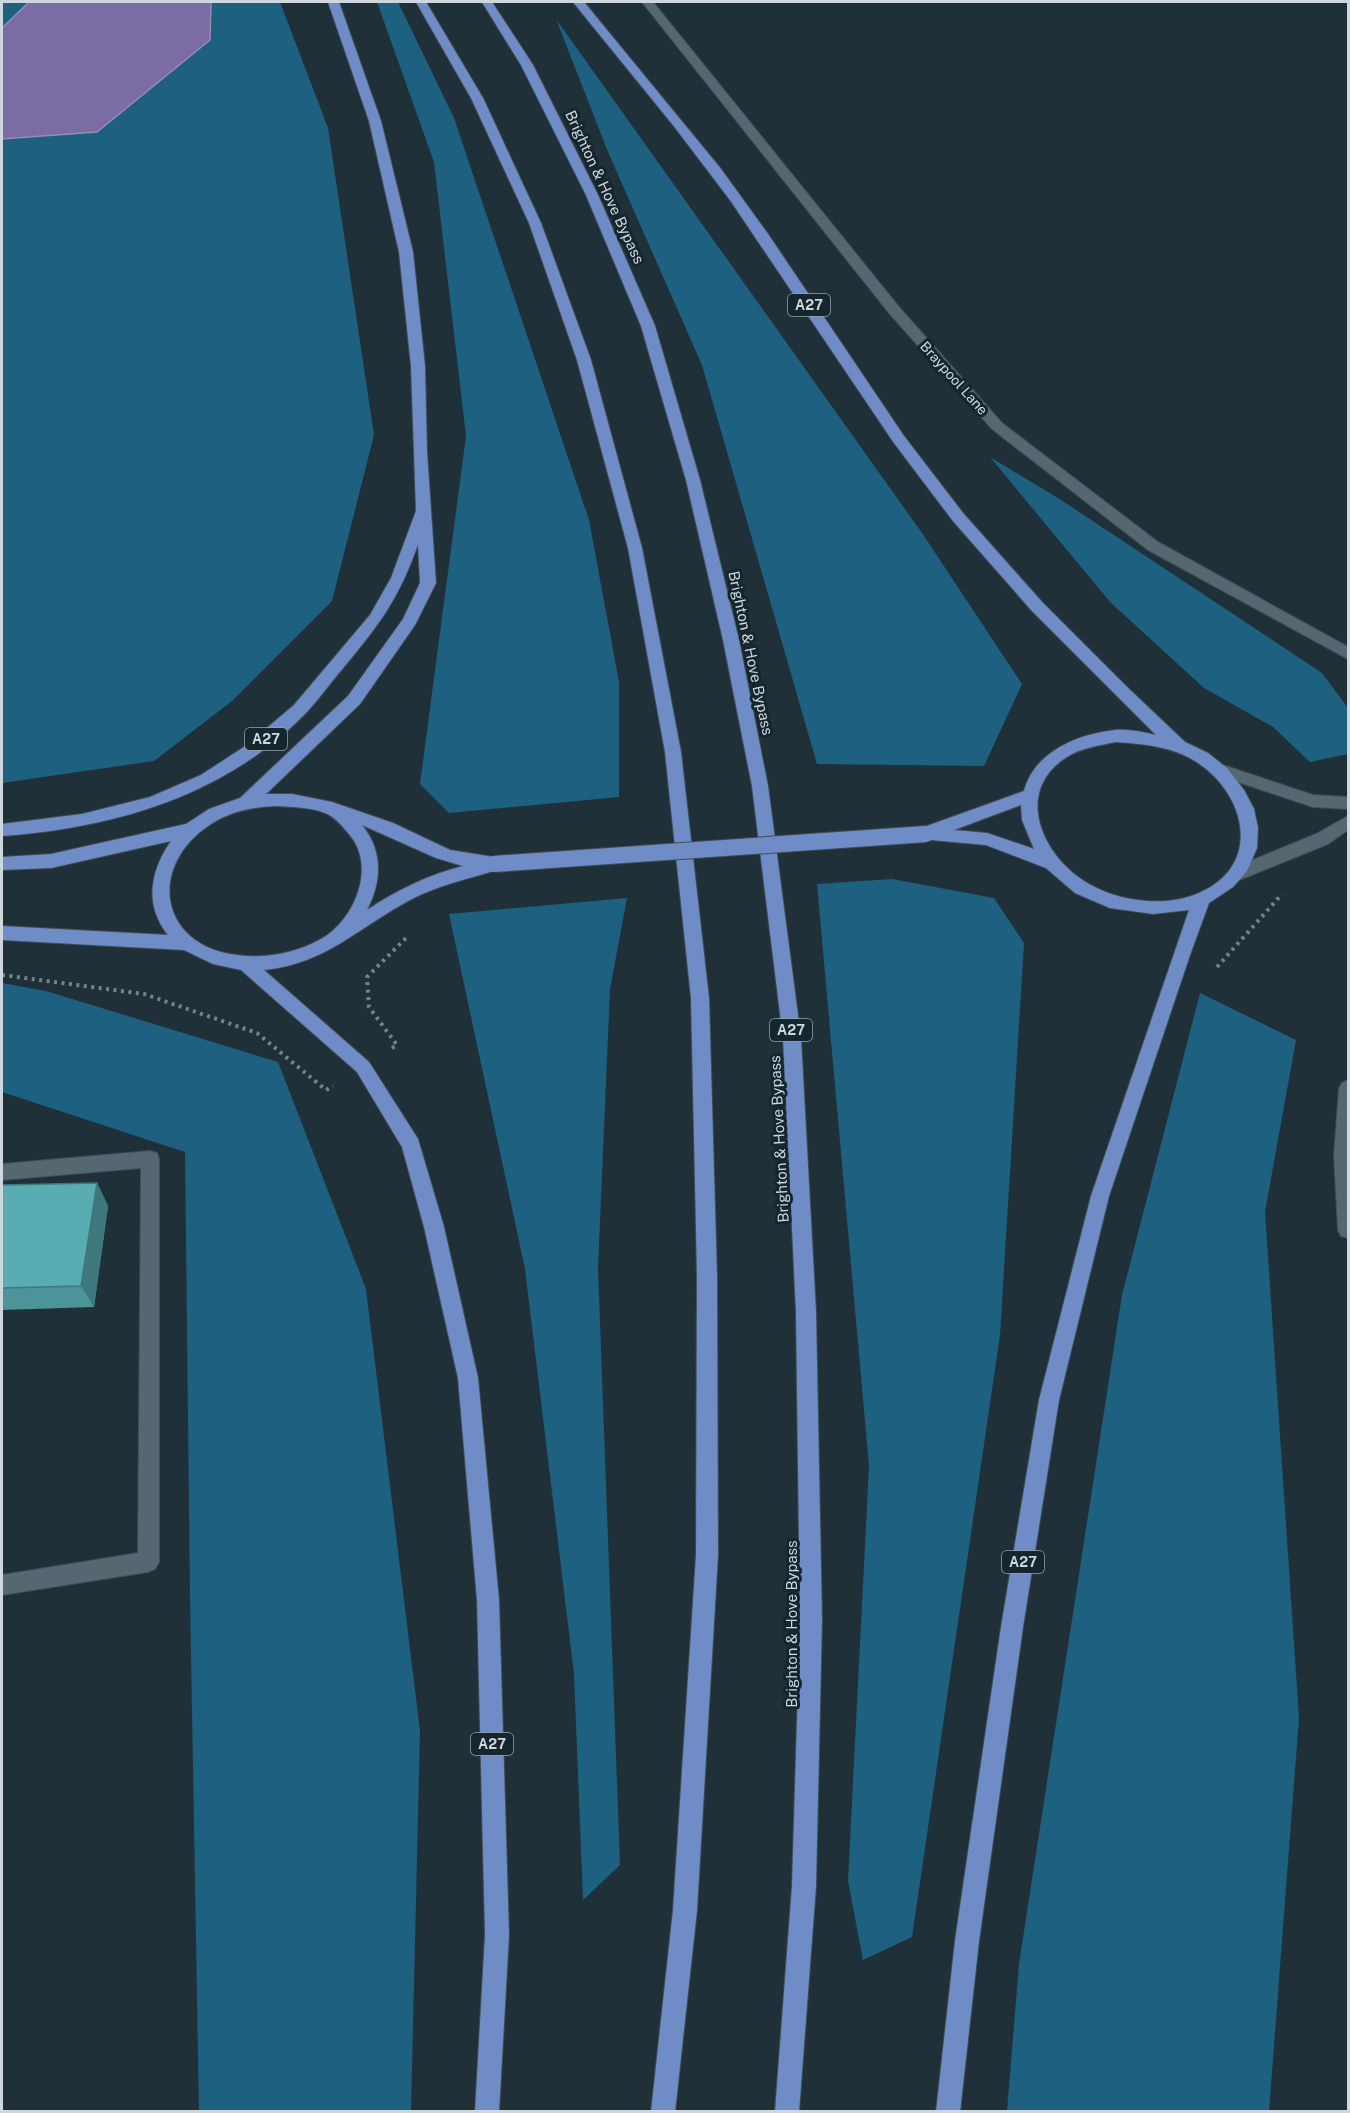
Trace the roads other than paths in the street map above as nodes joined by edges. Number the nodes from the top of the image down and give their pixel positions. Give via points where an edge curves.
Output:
1 (333, 2) edge
2 (421, 2) edge
3 (488, 2) edge
4 (578, 2) edge
5 (648, 2) edge
6 (423, 508) junction
7 (1348, 654) edge
8 (1179, 746) junction
9 (1220, 770) junction
10 (1030, 795) junction
11 (247, 801) junction
12 (1348, 803) edge
13 (332, 808) junction
14 (1348, 822) edge
15 (2, 830) edge
16 (189, 830) junction
17 (926, 834) junction
18 (1049, 862) junction
19 (2, 863) edge
20 (494, 864) junction
21 (1237, 874) junction
22 (1202, 899) junction
23 (2, 933) edge
24 (330, 942) junction
25 (187, 944) junction
26 (246, 964) junction
27 (1348, 1088) edge
28 (2, 1172) edge
29 (1348, 1230) edge
30 (2, 1585) edge
31 (487, 2112) edge
32 (663, 2112) edge
33 (787, 2112) edge
34 (948, 2112) edge

1 - 6 highway, A27 via 375,121 406,252 418,366
2 - 32 highway via 477,98 535,223 584,360 635,548 675,764 700,999 706,1276 706,1555 685,1910
3 - 33 highway, Brighton & Hove Bypass / A27 via 527,64 582,175 648,326 693,480 760,786 792,1038 806,1312 811,1620 804,1886
4 - 8 highway, A27 via 735,197 958,516 1038,609
5 - 7 street, Braypool Lane via 894,310 997,426 1153,546
6 - 11 highway, A27 via 428,584 410,621 354,700
6 - 15 highway, A27 via 399,578 375,619 300,709 253,749 207,779 154,802 82,820
8 - 9 highway
8 - 10 highway via 1148,738 1116,736 1085,742 1059,754 1040,773
9 - 12 street via 1313,801
9 - 21 highway via 1240,794 1250,821 1250,849
10 - 17 highway
10 - 18 highway via 1028,818 1035,840
11 - 13 highway via 277,798
11 - 16 highway via 216,812
13 - 20 highway via 451,856
13 - 24 highway via 352,825 371,865 369,888 359,910
14 - 21 street via 1322,839
16 - 19 highway via 51,861
16 - 25 highway via 171,852 161,876 160,900 169,924
17 - 18 highway via 987,839
17 - 20 highway, bridge
18 - 22 highway via 1073,883 1102,899 1136,907 1170,907
20 - 24 highway via 402,896
21 - 22 highway via 1222,889
22 - 34 highway, A27 via 1100,1196 1049,1400 969,1929
23 - 25 highway
24 - 26 highway via 281,961
25 - 26 highway via 213,958
26 - 31 highway, A27 via 363,1067 411,1145 468,1378 488,1600 496,1935
27 - 29 street via 1343,1157
28 - 30 street via 150,1159 148,1562

